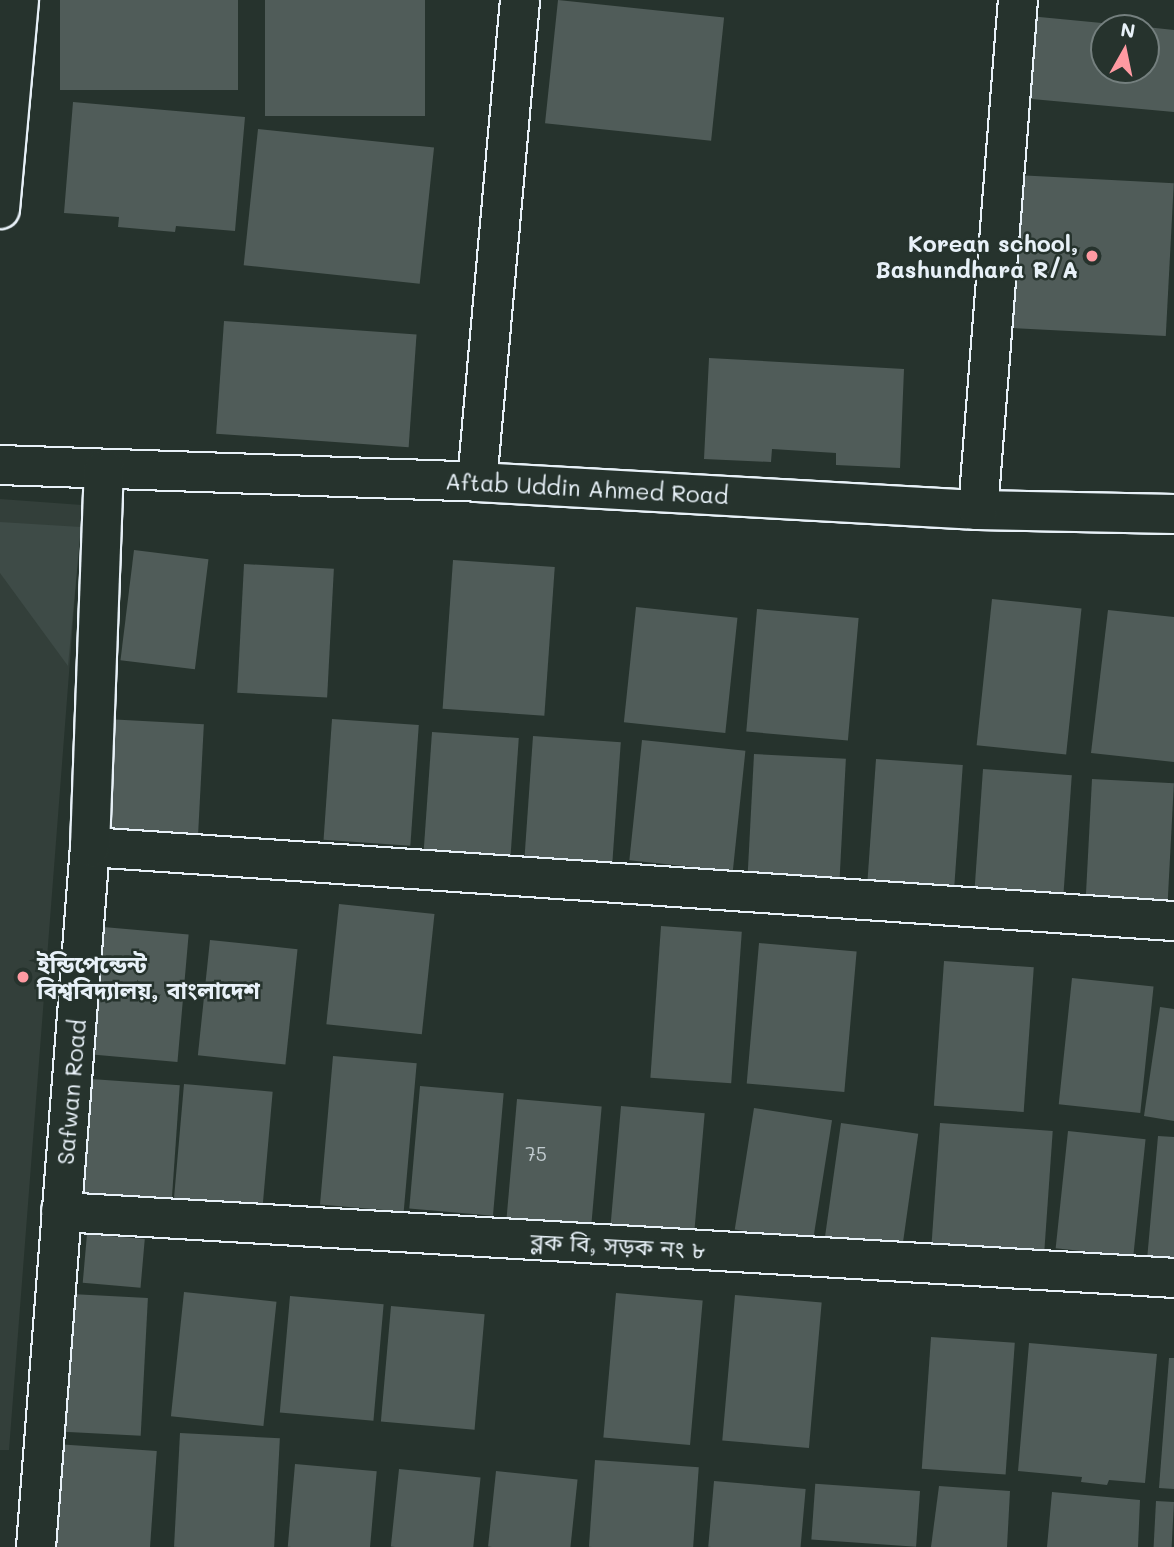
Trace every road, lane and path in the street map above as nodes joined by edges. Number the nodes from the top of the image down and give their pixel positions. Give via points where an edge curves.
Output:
1 (19, 0) edge
2 (520, 0) edge
3 (1018, 0) edge
4 (0, 209) edge
5 (0, 465) edge
6 (104, 469) junction
7 (477, 482) junction
8 (978, 510) junction
9 (1174, 514) edge
10 (90, 846) junction
11 (1174, 921) edge
12 (61, 1212) junction
13 (1174, 1278) edge
14 (36, 1547) edge

1 - 4 street
2 - 7 street
3 - 8 street
5 - 6 street, Aftab Uddin Ahmed Road
6 - 7 street, Aftab Uddin Ahmed Road
6 - 10 street, Safwan Road
7 - 8 street, Aftab Uddin Ahmed Road
8 - 9 street, Aftab Uddin Ahmed Road
10 - 11 street
10 - 12 street, Safwan Road
12 - 13 street, ব্লক বি, সড়ক নং ৮
12 - 14 street, Safwan Road

